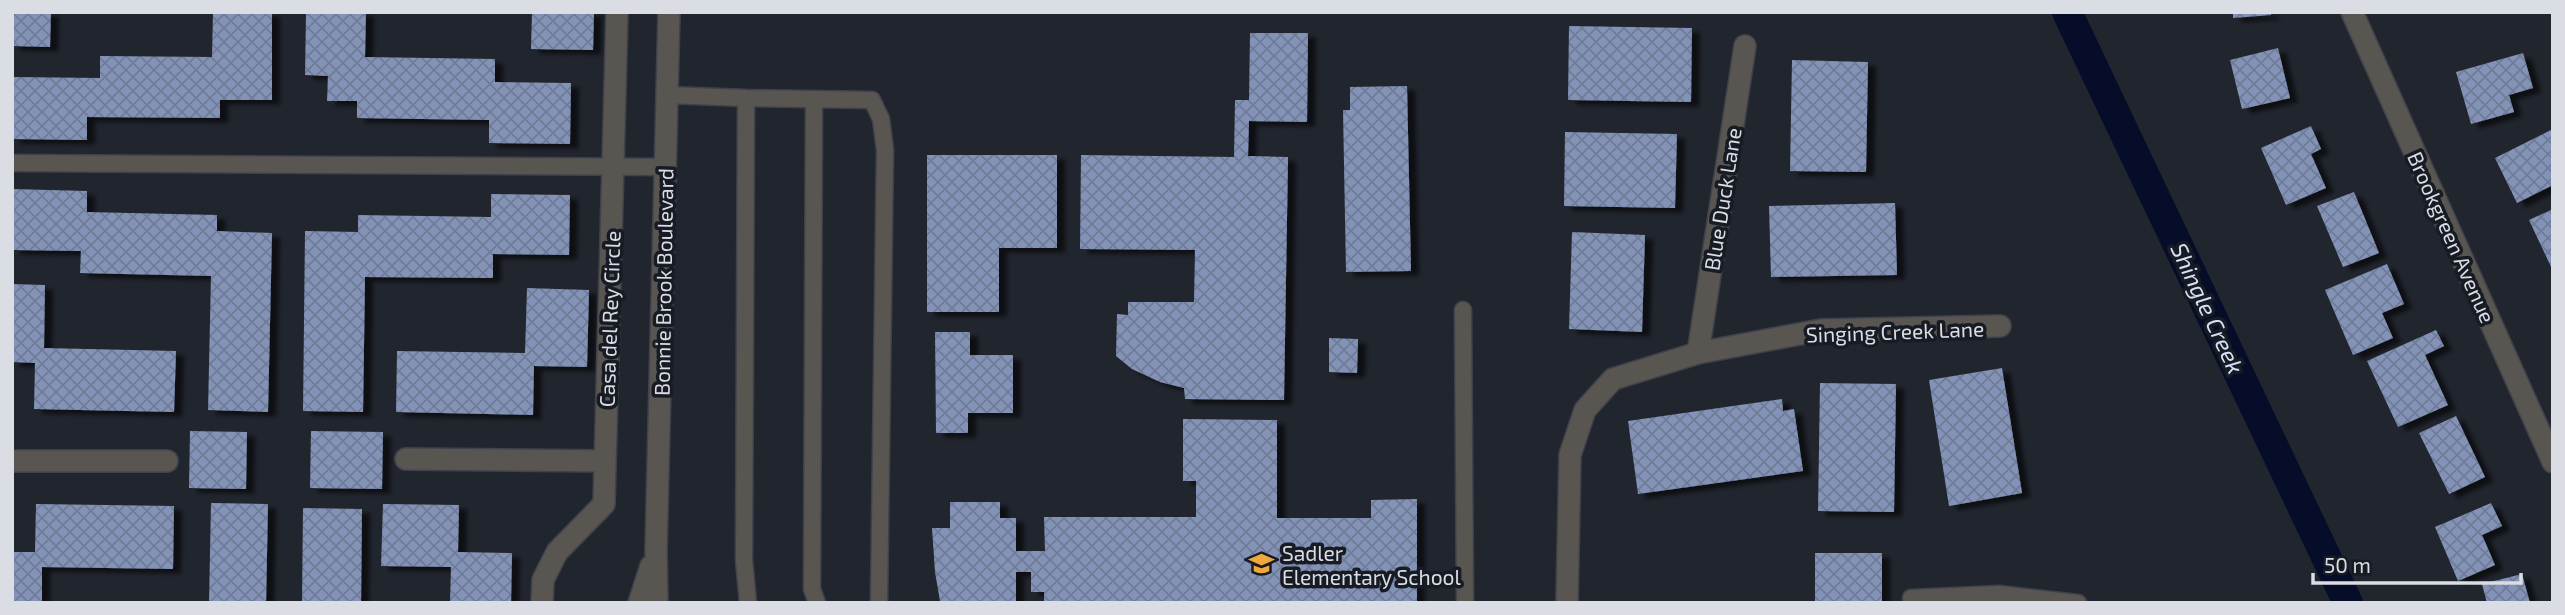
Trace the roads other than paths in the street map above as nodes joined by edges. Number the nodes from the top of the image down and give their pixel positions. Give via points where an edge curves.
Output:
1 (617, 12) edge
2 (669, 12) edge
3 (2352, 12) edge
4 (1745, 46) dead end
5 (667, 95) junction
6 (746, 98) junction
7 (814, 99) junction
8 (12, 163) edge
9 (614, 166) junction
10 (666, 167) junction
11 (1463, 310) dead end
12 (2000, 326) dead end
13 (1698, 353) junction
14 (406, 459) dead end
15 (12, 461) edge
16 (167, 461) dead end
17 (605, 461) junction
18 (2553, 461) edge
19 (656, 551) junction
20 (1911, 598) dead end
21 (542, 603) edge
22 (639, 603) edge
23 (657, 603) edge
24 (748, 603) edge
25 (817, 603) edge
26 (879, 603) edge
27 (1465, 603) edge
28 (1567, 603) edge
29 (2078, 603) edge

1 - 9 street, Casa del Rey Circle
2 - 5 street, Bonnie Brook Boulevard
3 - 18 street, Brookgreen Avenue
4 - 13 street, Blue Duck Lane
5 - 6 lane
5 - 10 street, Bonnie Brook Boulevard
6 - 7 lane
6 - 24 lane via 744,560
7 - 25 lane via 812,589
7 - 26 lane via 873,100 885,150
8 - 9 lane
9 - 10 lane
9 - 17 street, Casa del Rey Circle
10 - 19 street, Bonnie Brook Boulevard
11 - 27 lane
12 - 13 street, Singing Creek Lane via 1821,330
13 - 28 street, Singing Creek Lane via 1613,379 1585,410 1570,455
14 - 17 street
15 - 16 street
17 - 21 street, Casa del Rey Circle via 604,504 558,552 543,580
19 - 22 street, Bonnie Brook Boulevard
19 - 23 street, Bonnie Brook Boulevard
20 - 29 lane via 2000,594

